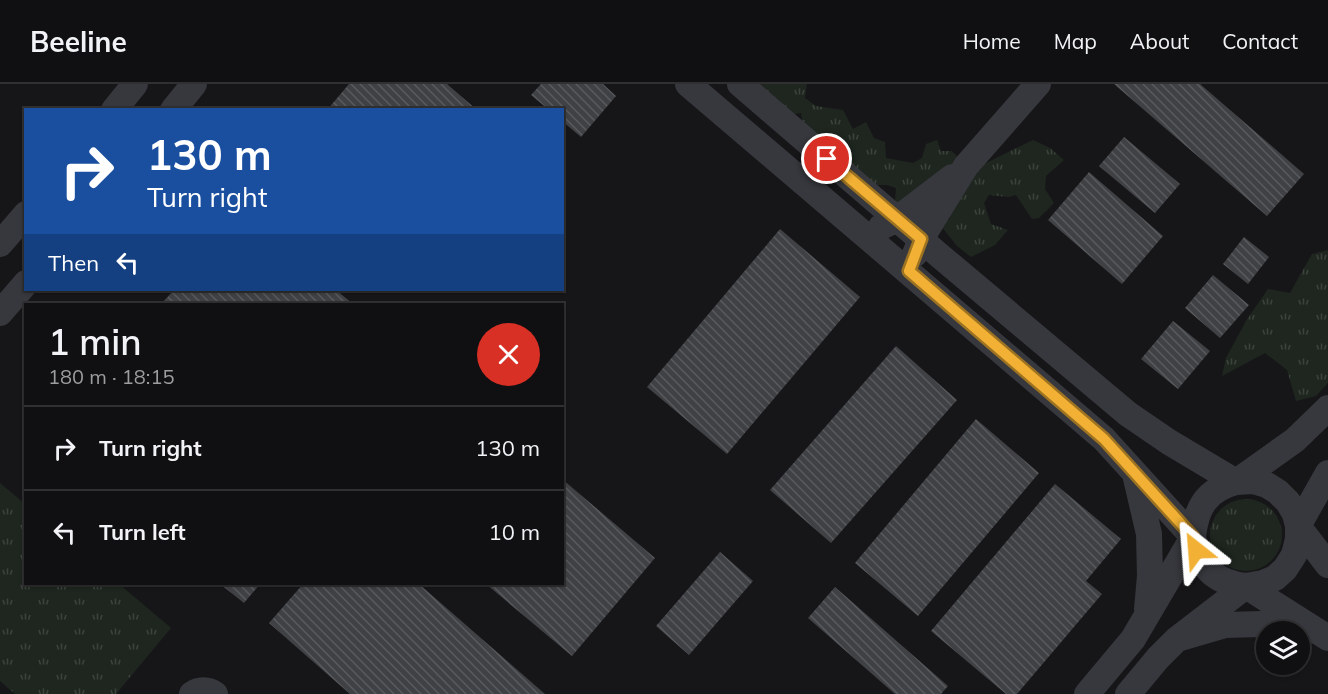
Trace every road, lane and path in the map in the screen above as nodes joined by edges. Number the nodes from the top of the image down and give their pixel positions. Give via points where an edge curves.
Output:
1 (135, 84) edge
2 (194, 84) edge
3 (688, 84) edge
4 (740, 84) edge
5 (1038, 84) edge
6 (116, 108) edge
7 (175, 108) edge
8 (966, 166) junction
9 (24, 216) edge
10 (897, 219) junction
11 (865, 234) junction
12 (921, 239) junction
13 (0, 244) edge
14 (909, 271) junction
15 (24, 285) edge
16 (0, 312) edge
17 (1328, 408) edge
18 (1134, 471) junction
19 (1328, 473) edge
20 (1236, 482) junction
21 (1298, 526) junction
22 (1193, 537) junction
23 (1328, 565) edge
24 (1246, 586) junction
25 (1146, 617) junction
26 (1322, 634) edge
27 (1177, 639) junction
28 (192, 694) edge
29 (215, 694) edge
30 (1087, 694) edge
31 (1128, 694) edge

1 - 6 lane
2 - 7 lane
3 - 11 lane
4 - 10 lane
5 - 8 lane
8 - 10 lane
8 - 12 lane
9 - 13 lane
10 - 11 lane
10 - 12 lane
11 - 14 lane
12 - 14 lane
12 - 20 lane via 1128,414
14 - 18 lane via 1104,439
15 - 16 lane
17 - 20 lane via 1295,440
18 - 22 lane
18 - 25 lane via 1149,534
19 - 21 lane
20 - 21 lane via 1253,481 1278,492 1288,502
20 - 22 lane via 1213,492 1203,503
21 - 23 lane
21 - 24 lane via 1294,555 1285,569 1275,578
22 - 24 lane via 1196,550 1212,573 1223,581
22 - 25 lane
24 - 26 lane
24 - 27 lane
25 - 30 lane via 1133,639
26 - 27 lane via 1261,624 1225,625
27 - 31 lane
28 - 29 lane via 211,690

